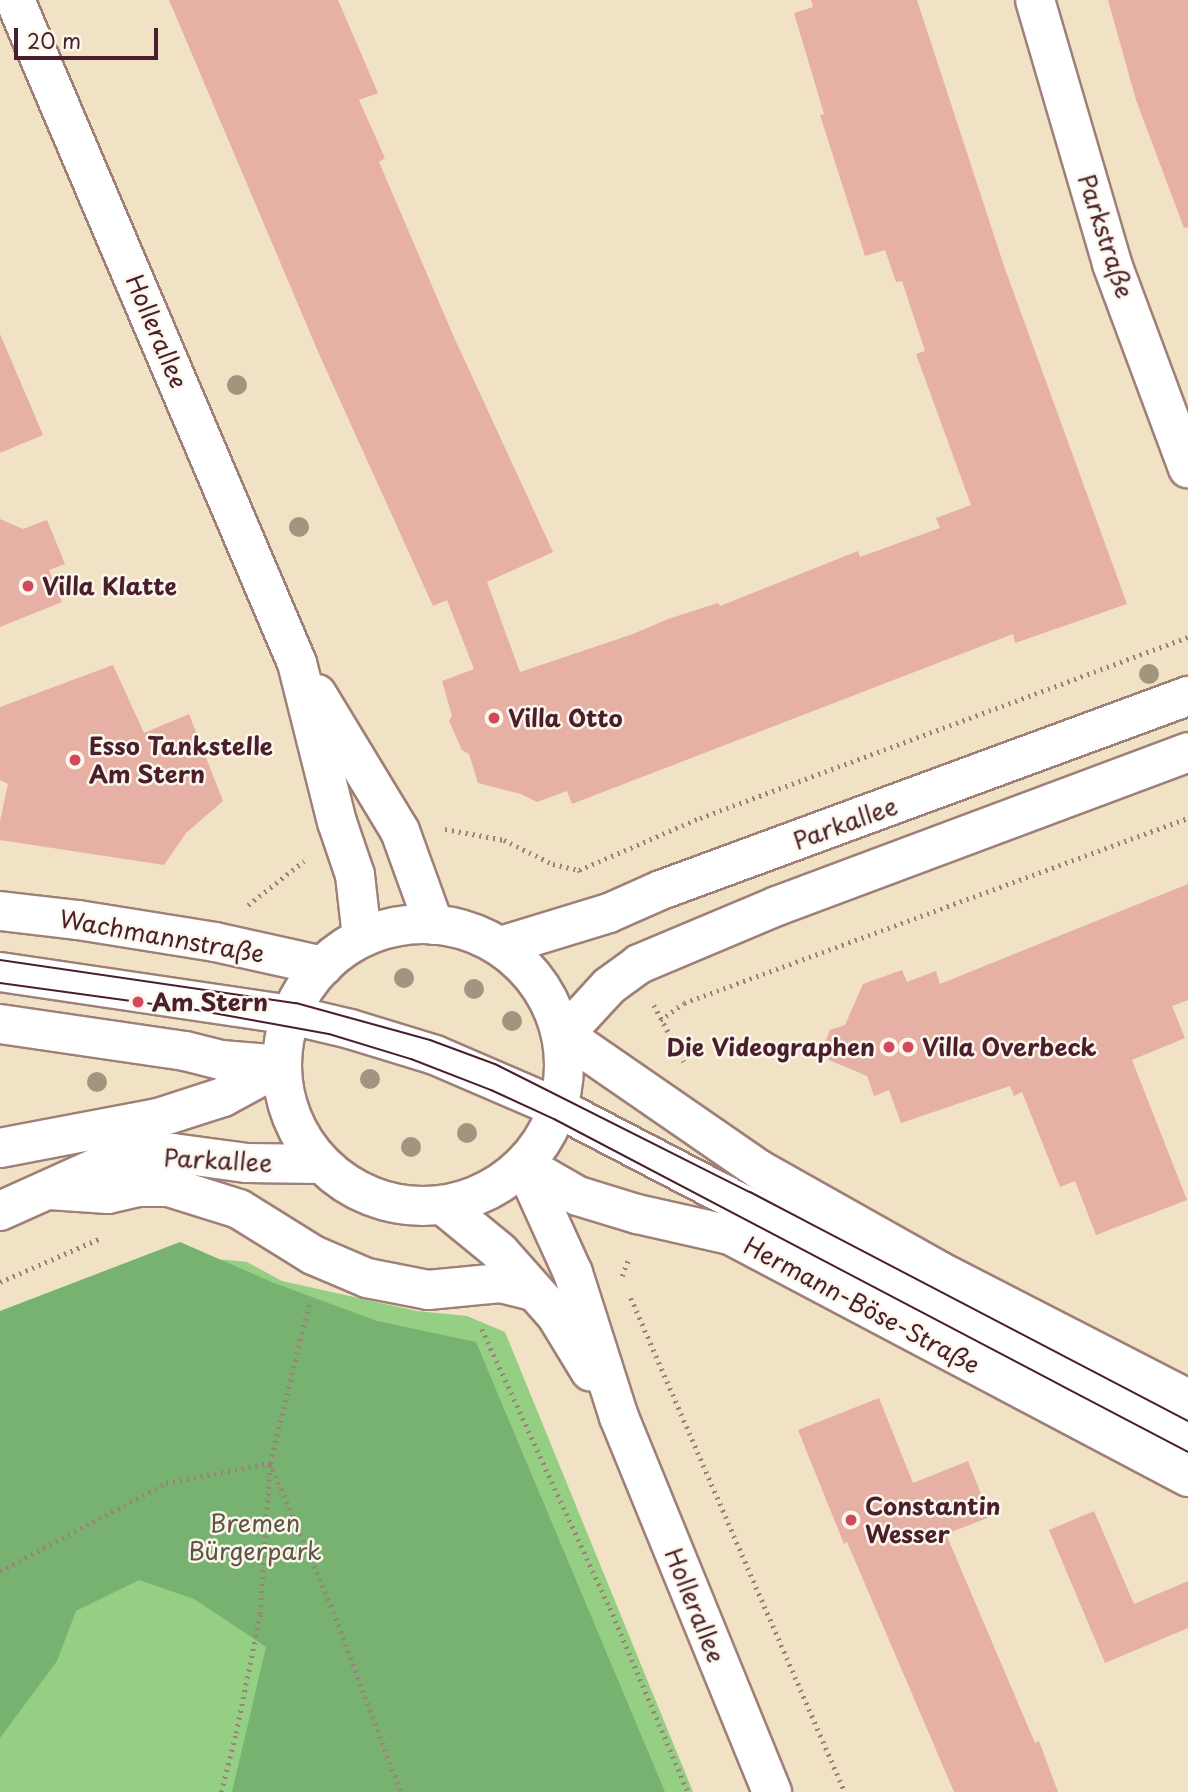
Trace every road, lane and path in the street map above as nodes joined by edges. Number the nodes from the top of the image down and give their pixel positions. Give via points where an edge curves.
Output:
1 (15, 0) edge
2 (1035, 0) edge
3 (1188, 468) edge
4 (1188, 637) edge
5 (297, 663) junction
6 (1188, 696) edge
7 (1188, 752) edge
8 (1188, 818) edge
9 (579, 870) dead end
10 (0, 911) edge
11 (434, 925) junction
12 (362, 937) junction
13 (501, 946) junction
14 (323, 967) junction
15 (0, 972) edge
16 (291, 1015) junction
17 (0, 1024) edge
18 (564, 1035) junction
19 (282, 1065) junction
20 (687, 1067) dead end
21 (558, 1108) junction
22 (708, 1137) junction
23 (0, 1148) edge
24 (321, 1164) junction
25 (524, 1165) junction
26 (49, 1190) junction
27 (744, 1204) junction
28 (444, 1206) junction
29 (0, 1211) edge
30 (672, 1222) junction
31 (104, 1237) dead end
32 (618, 1266) dead end
33 (0, 1282) edge
34 (533, 1291) junction
35 (309, 1304) dead end
36 (480, 1325) dead end
37 (1188, 1399) edge
38 (619, 1417) junction
39 (1188, 1436) edge
40 (270, 1463) junction
41 (1188, 1477) edge
42 (0, 1571) edge
43 (220, 1792) edge
44 (401, 1792) edge
45 (688, 1792) edge
46 (772, 1792) edge
47 (845, 1792) edge

1 - 5 main road, Hollerallee
2 - 3 main road, Parkstraße via 1112,264
4 - 9 path via 700,818
5 - 11 main road, Hollerallee via 400,831
5 - 12 main road, Hollerallee via 355,875
6 - 13 main road, Parkallee via 609,913
7 - 18 main road via 777,906 639,964 609,986
8 - 20 path via 684,1003 660,1020
10 - 14 main road, Wachmannstraße via 215,942
11 - 12 main road via 394,927
11 - 13 main road via 476,934
12 - 14 main road
13 - 18 main road via 546,995
14 - 16 main road
15 - 16 main road
16 - 19 main road
16 - 21 main road via 436,1055
17 - 19 main road via 221,1060
18 - 21 main road
18 - 22 main road
19 - 23 main road, Parkallee via 223,1097 158,1118
19 - 24 main road via 298,1133
21 - 25 main road
21 - 27 main road
22 - 27 main road
22 - 37 main road via 939,1272
24 - 26 main road, Parkallee via 247,1163 173,1153 98,1167
24 - 28 main road via 355,1189 391,1202
25 - 28 main road via 496,1186
25 - 30 main road, Hermann-Böse-Straße via 578,1196
25 - 38 main road, Hollerallee via 573,1273
26 - 29 main road, Parkallee
26 - 34 main road via 108,1194 138,1187 169,1187 230,1205 313,1255 367,1278 428,1290 501,1283
27 - 30 main road
27 - 39 main road
28 - 34 main road, Hollerallee via 500,1252
30 - 41 main road, Hermann-Böse-Straße via 730,1236
31 - 33 path
32 - 47 path
34 - 38 main road, Hollerallee via 556,1315
35 - 40 path
36 - 45 path via 610,1608
38 - 46 main road, Hollerallee
40 - 42 path via 166,1483
40 - 43 path via 260,1614
40 - 44 path via 331,1605

